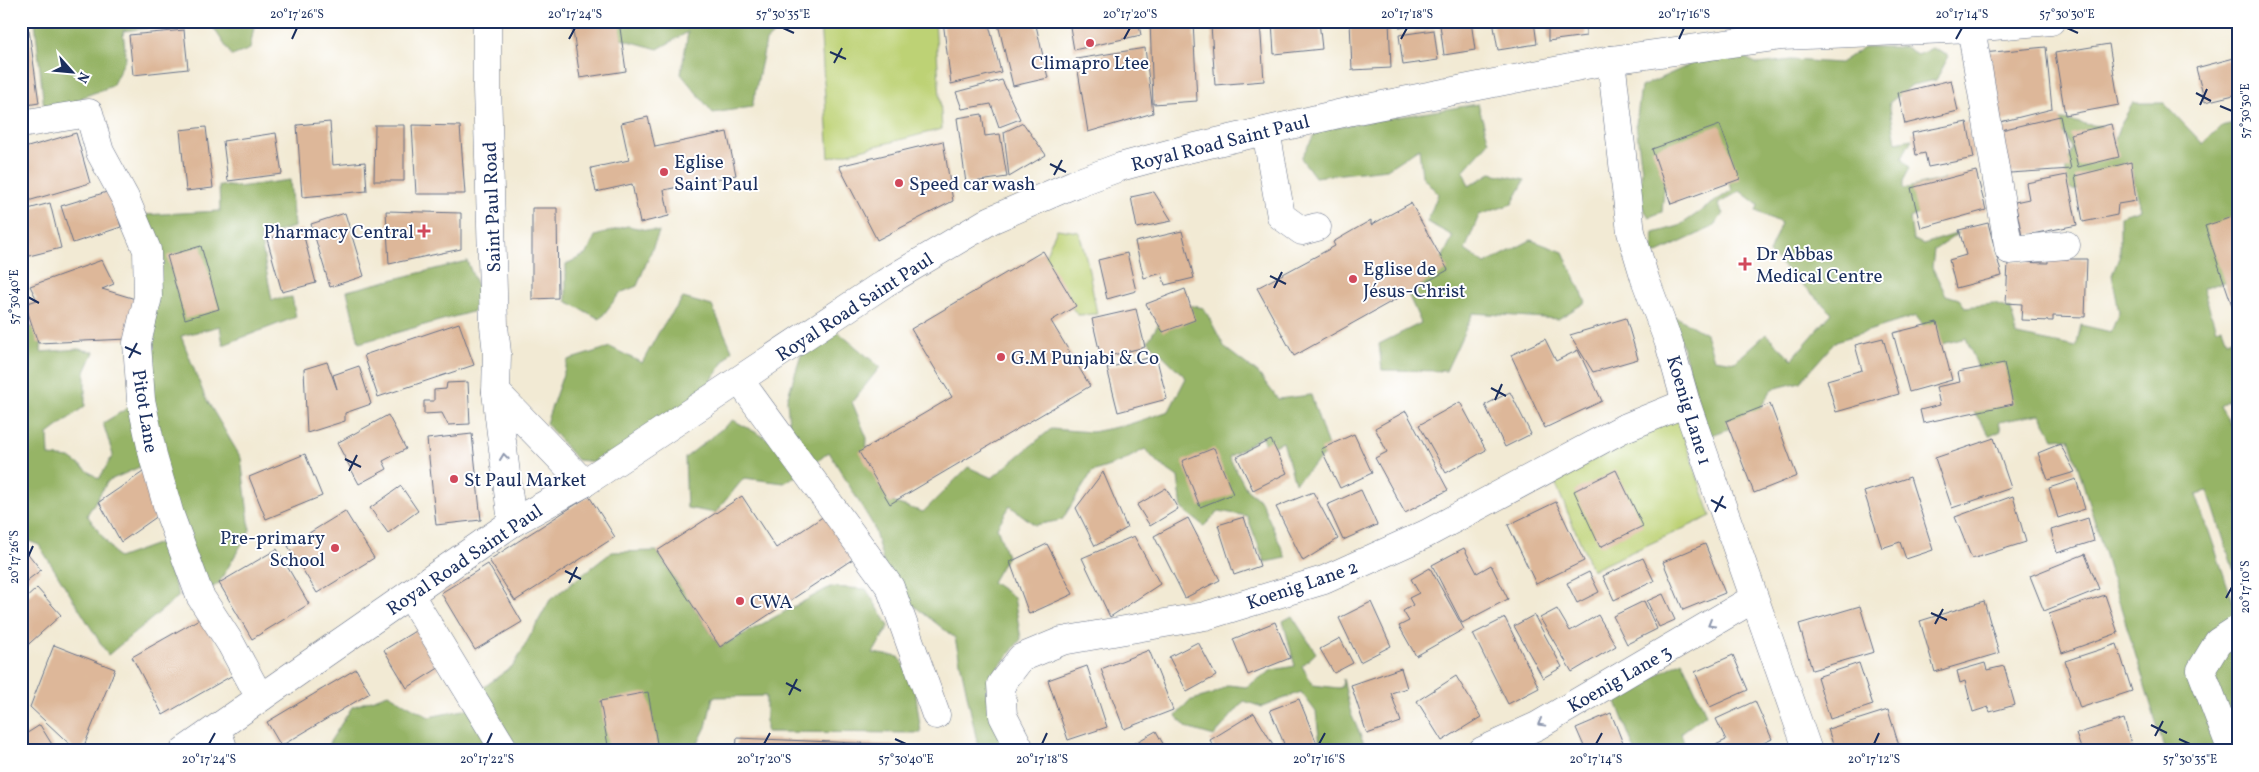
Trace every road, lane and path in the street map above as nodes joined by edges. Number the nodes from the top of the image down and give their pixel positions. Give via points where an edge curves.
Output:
1 (487, 21) edge
2 (2051, 21) edge
3 (1887, 26) edge
4 (1971, 28) junction
5 (1611, 60) junction
6 (21, 124) edge
7 (1266, 131) junction
8 (1317, 227) dead end
9 (2066, 245) dead end
10 (740, 381) junction
11 (496, 392) junction
12 (1686, 403) junction
13 (584, 483) junction
14 (512, 523) junction
15 (410, 595) junction
16 (1753, 599) junction
17 (2238, 629) edge
18 (260, 698) junction
19 (936, 715) dead end
20 (220, 740) edge
21 (184, 751) edge
22 (505, 751) edge
23 (1021, 751) edge
24 (1482, 751) edge
25 (1808, 751) edge
26 (2232, 751) edge

1 - 11 main road, Saint Paul Road
2 - 4 main road, Royal Road Saint Paul
3 - 4 main road, Royal Road Saint Paul
3 - 5 main road, Royal Road Saint Paul via 1782,36
4 - 9 main road via 2009,250
5 - 7 main road, Royal Road Saint Paul
5 - 12 main road, Koenig Lane 1 via 1631,232
6 - 18 main road, Pitot Lane via 89,113 100,152 147,250 148,297 137,344 140,400 154,460 200,596
7 - 8 main road via 1281,216 1302,231
7 - 10 main road, Royal Road Saint Paul via 1120,167 1032,200 991,220 885,283
10 - 13 main road, Royal Road Saint Paul
10 - 19 main road via 890,587
11 - 13 main road
14 -> 11 main road, Saint Paul Road
12 - 16 main road, Koenig Lane 1
12 - 23 main road, Koenig Lane 2 via 1622,429 1426,534 1324,580 1205,616 1062,641 1021,658 1001,684 1003,716
13 - 14 main road, Royal Road Saint Paul
14 - 15 main road, Royal Road Saint Paul
15 - 18 main road, Royal Road Saint Paul
15 - 22 main road
16 -> 24 main road, Koenig Lane 3 via 1537,726
16 - 25 main road, Koenig Lane 1
17 - 26 main road via 2218,642 2201,670
18 - 20 main road, Royal Road Saint Paul
20 - 21 main road, Royal Road Saint Paul

